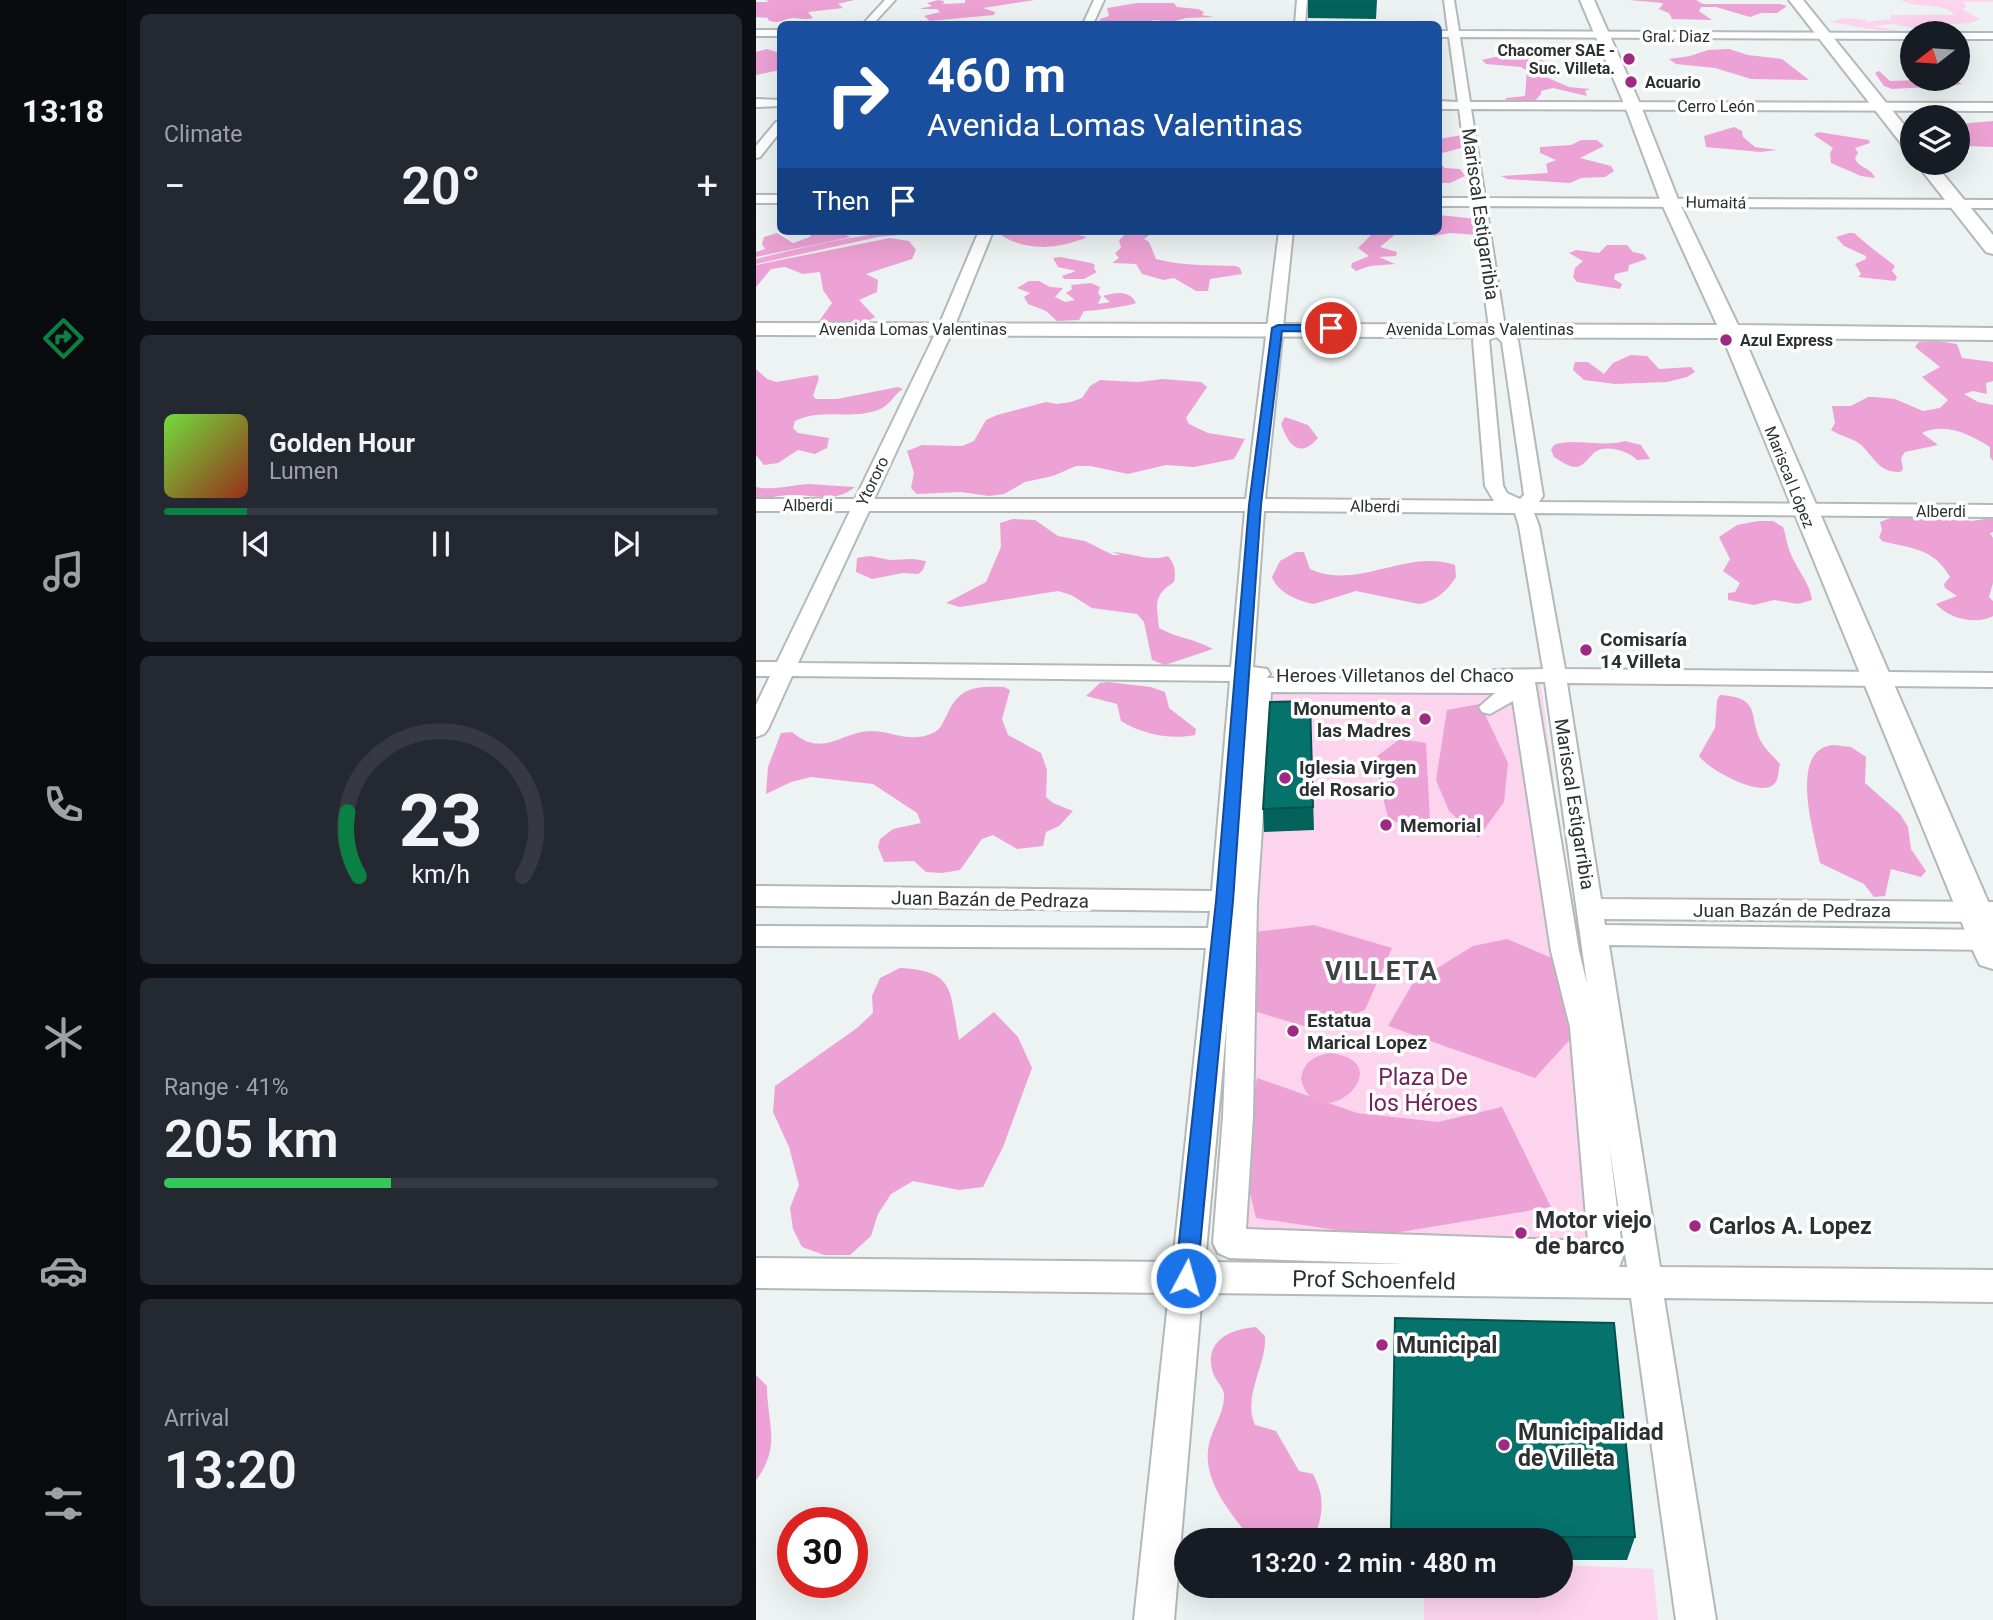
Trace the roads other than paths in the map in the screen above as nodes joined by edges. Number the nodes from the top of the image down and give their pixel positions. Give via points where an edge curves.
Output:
1 (890, 0) edge
2 (1099, 0) edge
3 (1302, 0) edge
4 (1449, 0) edge
5 (1587, 0) edge
6 (1796, 0) edge
7 (871, 21) edge
8 (1089, 21) edge
9 (1300, 21) edge
10 (756, 33) edge
11 (777, 33) edge
12 (1446, 34) edge
13 (1604, 36) junction
14 (1825, 36) junction
15 (1900, 36) edge
16 (1970, 36) edge
17 (1993, 36) edge
18 (756, 103) edge
19 (777, 103) edge
20 (1442, 105) edge
21 (1465, 105) junction
22 (1633, 106) junction
23 (1882, 107) junction
24 (1993, 107) edge
25 (777, 129) edge
26 (1900, 130) edge
27 (756, 154) edge
28 (1935, 175) edge
29 (756, 199) edge
30 (777, 199) edge
31 (1442, 202) edge
32 (1670, 202) junction
33 (1481, 203) junction
34 (1958, 204) junction
35 (1993, 204) edge
36 (984, 235) edge
37 (1286, 235) edge
38 (1993, 248) edge
39 (1278, 328) junction
40 (756, 329) edge
41 (1497, 329) junction
42 (945, 330) junction
43 (1731, 332) junction
44 (1993, 334) edge
45 (756, 505) edge
46 (860, 505) junction
47 (1255, 505) junction
48 (1522, 508) junction
49 (1804, 510) junction
50 (1993, 511) edge
51 (756, 669) edge
52 (785, 669) junction
53 (1243, 674) junction
54 (1555, 677) junction
55 (1876, 679) junction
56 (1993, 680) edge
57 (1522, 685) junction
58 (1490, 707) dead end
59 (756, 729) edge
60 (756, 897) edge
61 (1224, 901) junction
62 (1984, 912) edge
63 (1593, 922) junction
64 (756, 936) edge
65 (1221, 938) junction
66 (1991, 945) edge
67 (756, 1273) edge
68 (1186, 1278) junction
69 (1647, 1282) junction
70 (1993, 1286) edge
71 (1154, 1620) edge
72 (1696, 1620) edge

1 - 7 street
2 - 8 street
3 - 9 street
4 - 12 street, Mariscal Estigarribia
5 - 13 main road, Mariscal López
6 - 14 main road
10 - 11 street
12 - 13 street, Gral. Diaz
12 - 21 street, Mariscal Estigarribia
13 - 14 street, Gral. Diaz
13 - 22 main road, Mariscal López
14 - 15 street, Gral. Diaz
14 - 23 main road
16 - 17 street
18 - 19 street
20 - 21 street, Cerro León
21 - 22 street, Cerro León
21 - 33 street, Mariscal Estigarribia
22 - 23 street, Cerro León
22 - 32 main road, Mariscal López
23 - 24 street, Cerro León
23 - 26 main road
25 - 27 street
28 - 34 main road
29 - 30 street
31 - 33 street, Humaitá
32 - 33 street, Humaitá
32 - 34 street, Humaitá
32 - 43 main road, Mariscal López
33 - 41 street, Mariscal Estigarribia
34 - 35 street, Humaitá
34 - 38 main road
36 - 42 street, Ytororo
37 - 39 street
39 - 41 main road, Avenida Lomas Valentinas
39 - 42 main road, Avenida Lomas Valentinas
39 - 47 street
40 - 42 main road, Avenida Lomas Valentinas
41 - 43 main road, Avenida Lomas Valentinas
41 - 48 street, Mariscal Estigarribia via 1510,340 1534,496
41 - 48 street via 1481,340 1494,486 1500,497
42 - 46 street, Ytororo
43 - 44 main road, Avenida Lomas Valentinas
43 - 49 main road, Mariscal López
45 - 46 street, Alberdi
46 - 47 street, Alberdi
46 - 52 street, Ytororo
47 - 48 street, Alberdi
47 - 53 street
48 - 49 street, Alberdi
48 - 54 street, Mariscal Estigarribia
49 - 50 street, Alberdi
49 - 55 main road, Mariscal López
51 - 52 street, Heroes Villetanos del Chaco
52 - 53 street, Heroes Villetanos del Chaco
52 - 59 street, Ytororo
53 - 54 street, Heroes Villetanos del Chaco
53 - 61 street
54 - 55 street, Heroes Villetanos del Chaco
54 - 57 street
54 - 63 street, Mariscal Estigarribia
55 - 56 street, Heroes Villetanos del Chaco
55 - 62 main road, Mariscal López
57 - 57 street via 1566,951 1584,1027 1607,1257 1229,1243 1260,685
57 - 58 street
60 - 61 street, Juan Bazán de Pedraza
61 - 65 street
62 - 63 street, Juan Bazán de Pedraza
62 - 66 main road, Mariscal López
63 - 66 street
63 - 69 street, Mariscal Estigarribia
64 - 65 street
65 - 68 street
67 - 68 street, Prof Schoenfeld
68 - 69 street, Prof Schoenfeld
68 - 71 street
69 - 70 street, Prof Schoenfeld
69 - 72 street, Mariscal Estigarribia

